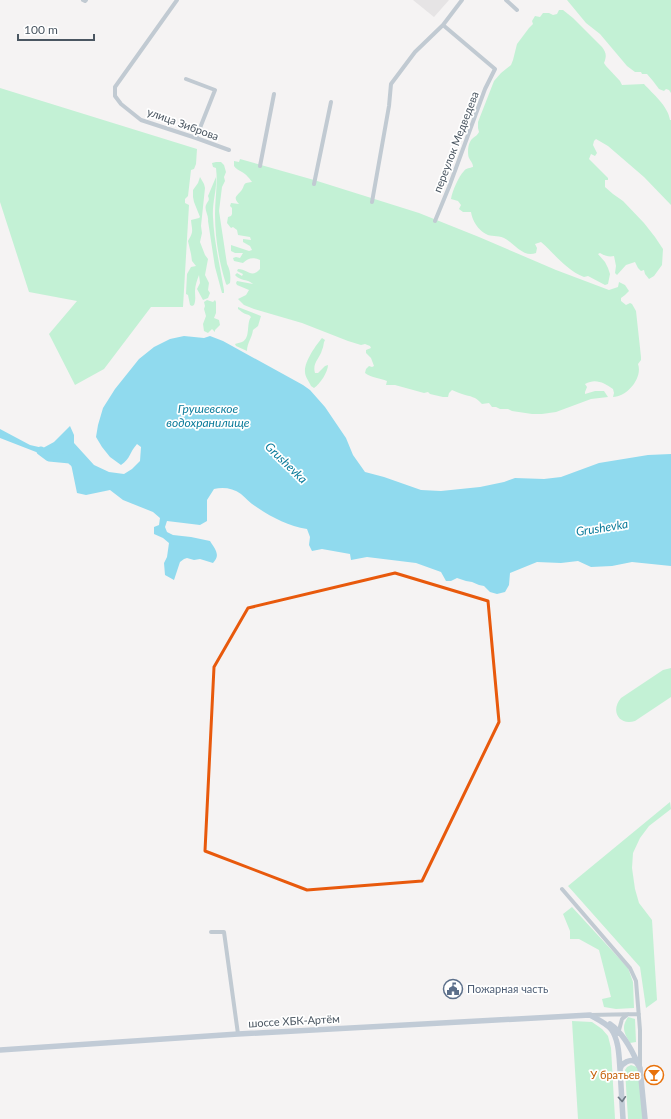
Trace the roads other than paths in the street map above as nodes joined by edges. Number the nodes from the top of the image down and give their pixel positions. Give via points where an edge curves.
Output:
1 (177, 0) edge
2 (462, 0) edge
3 (506, 0) edge
4 (517, 10) dead end
5 (443, 25) junction
6 (186, 79) dead end
7 (274, 94) dead end
8 (331, 102) dead end
9 (196, 138) junction
10 (229, 150) dead end
11 (260, 166) dead end
12 (314, 184) dead end
13 (372, 202) dead end
14 (435, 221) dead end
15 (562, 889) dead end
16 (211, 932) dead end
17 (628, 1014) junction
18 (639, 1014) junction
19 (590, 1015) junction
20 (238, 1034) junction
21 (617, 1034) junction
22 (0, 1050) edge
23 (640, 1068) junction
24 (620, 1069) junction
25 (623, 1119) edge
26 (645, 1119) edge

1 - 9 street, улица Зиброва via 114,88 115,96 141,120
2 - 5 street
3 - 4 street
5 - 13 street via 415,52 392,84
5 - 14 street, переулок Медведева via 495,69
6 - 9 street via 215,90
7 - 11 street
8 - 12 street
9 - 10 street, улица Зиброва
15 - 18 street via 630,968 636,981
16 - 20 street via 224,932
17 - 18 street
17 - 19 street
17 - 21 street via 622,1019
18 - 23 street
19 - 20 main road, шоссе ХБК-Артём
19 - 21 main road
20 - 22 main road, шоссе ХБК-Артём
21 - 23 main road via 632,1051
21 - 24 main road
23 - 24 main road via 636,1062 627,1061
23 - 26 main road
24 -> 25 main road

